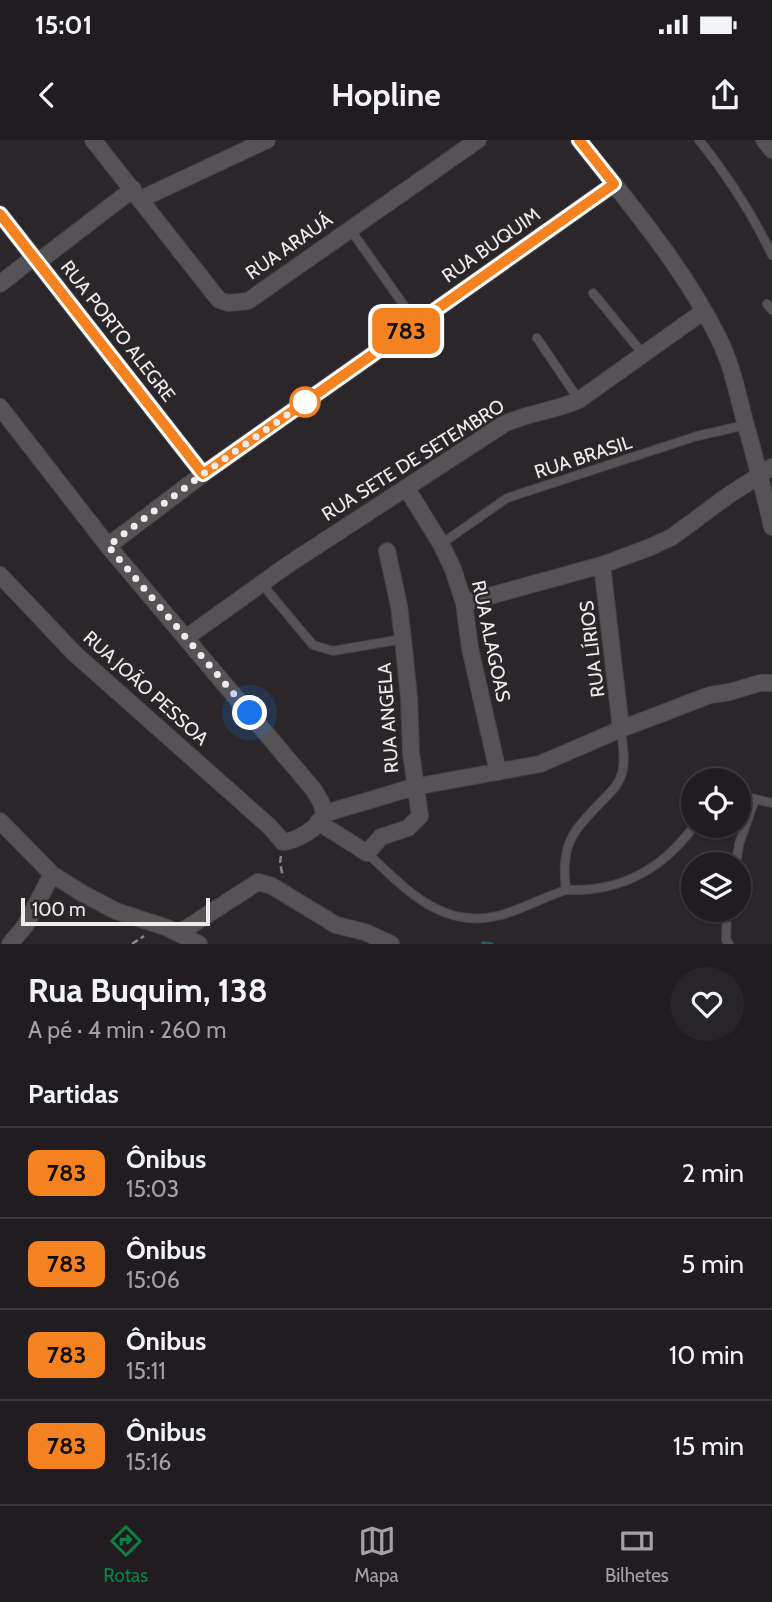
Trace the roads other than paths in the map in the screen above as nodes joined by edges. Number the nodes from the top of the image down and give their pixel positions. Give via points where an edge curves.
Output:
1 (93, 140) edge
2 (267, 140) edge
3 (478, 140) edge
4 (579, 140) edge
5 (699, 140) edge
6 (614, 184) junction
7 (137, 194) junction
8 (0, 214) edge
9 (350, 229) junction
10 (772, 255) edge
11 (36, 260) junction
12 (0, 284) edge
13 (593, 293) dead end
14 (704, 311) junction
15 (416, 324) junction
16 (537, 338) dead end
17 (643, 354) junction
18 (579, 401) junction
19 (0, 407) edge
20 (746, 425) junction
21 (766, 471) edge
22 (203, 474) junction
23 (407, 489) junction
24 (772, 527) edge
25 (441, 544) junction
26 (108, 546) junction
27 (387, 551) dead end
28 (602, 565) junction
29 (0, 575) edge
30 (261, 583) junction
31 (464, 603) junction
32 (187, 638) junction
33 (403, 639) junction
34 (772, 683) edge
35 (621, 729) junction
36 (498, 772) junction
37 (414, 788) junction
38 (751, 798) edge
39 (755, 799) junction
40 (772, 803) edge
41 (320, 818) junction
42 (0, 821) edge
43 (684, 838) edge
44 (738, 852) edge
45 (367, 853) junction
46 (52, 874) junction
47 (566, 890) junction
48 (727, 922) edge
49 (179, 933) junction
50 (10, 944) edge
51 (199, 944) edge
52 (391, 944) edge
53 (729, 944) edge

1 - 7 street, RUA ARAUÁ
2 - 7 street
3 - 9 street, RUA ARAUÁ
4 - 6 street
5 - 10 lane via 745,203
6 - 14 street
6 - 15 street, RUA BUQUIM
7 - 9 street, RUA ARAUÁ via 219,300 228,303 248,301
7 - 11 street
8 - 11 street, RUA PORTO ALEGRE
9 - 15 lane
11 - 12 street
11 - 22 street, RUA PORTO ALEGRE
13 - 17 lane
14 - 17 street, RUA SETE DE SETEMBRO
14 - 20 street via 731,369
15 - 22 street, RUA BUQUIM
16 - 18 lane
17 - 18 street, RUA SETE DE SETEMBRO
18 - 23 street, RUA SETE DE SETEMBRO via 503,424
19 - 26 street
20 - 21 street
20 - 25 lane, RUA BRASIL via 697,436 507,498
21 - 24 street
21 - 28 street via 672,537
22 - 26 street, RUA BUQUIM
23 - 25 street, RUA ALAGOAS
23 - 30 street, RUA SETE DE SETEMBRO
25 - 31 street, RUA ALAGOAS
26 - 32 street
27 - 33 street, RUA ANGELA
28 - 31 street
28 - 35 street, RUA LÍRIOS
29 - 41 street, RUA JOÃO PESSOA via 74,653 284,843 302,835
30 - 32 street, RUA SETE DE SETEMBRO
30 - 33 lane via 313,646 333,651
31 - 36 street, RUA ALAGOAS
32 - 41 street via 313,789 319,798
33 - 37 street, RUA ANGELA
34 - 35 street via 710,695
35 - 36 street via 540,764
35 - 47 lane via 622,773 617,786 567,842
36 - 37 street
37 - 41 street
37 - 45 street, RUA ANGELA via 421,811 418,819 408,828 381,837
38 - 39 lane
39 - 40 lane
39 - 44 lane
41 - 45 street
42 - 46 street
43 - 47 lane via 652,869 628,881
45 - 47 lane via 422,901 459,918 500,915
46 - 49 street via 116,911
46 - 50 street
48 - 53 lane
49 - 51 street
49 - 52 street via 258,882 278,889 335,925

